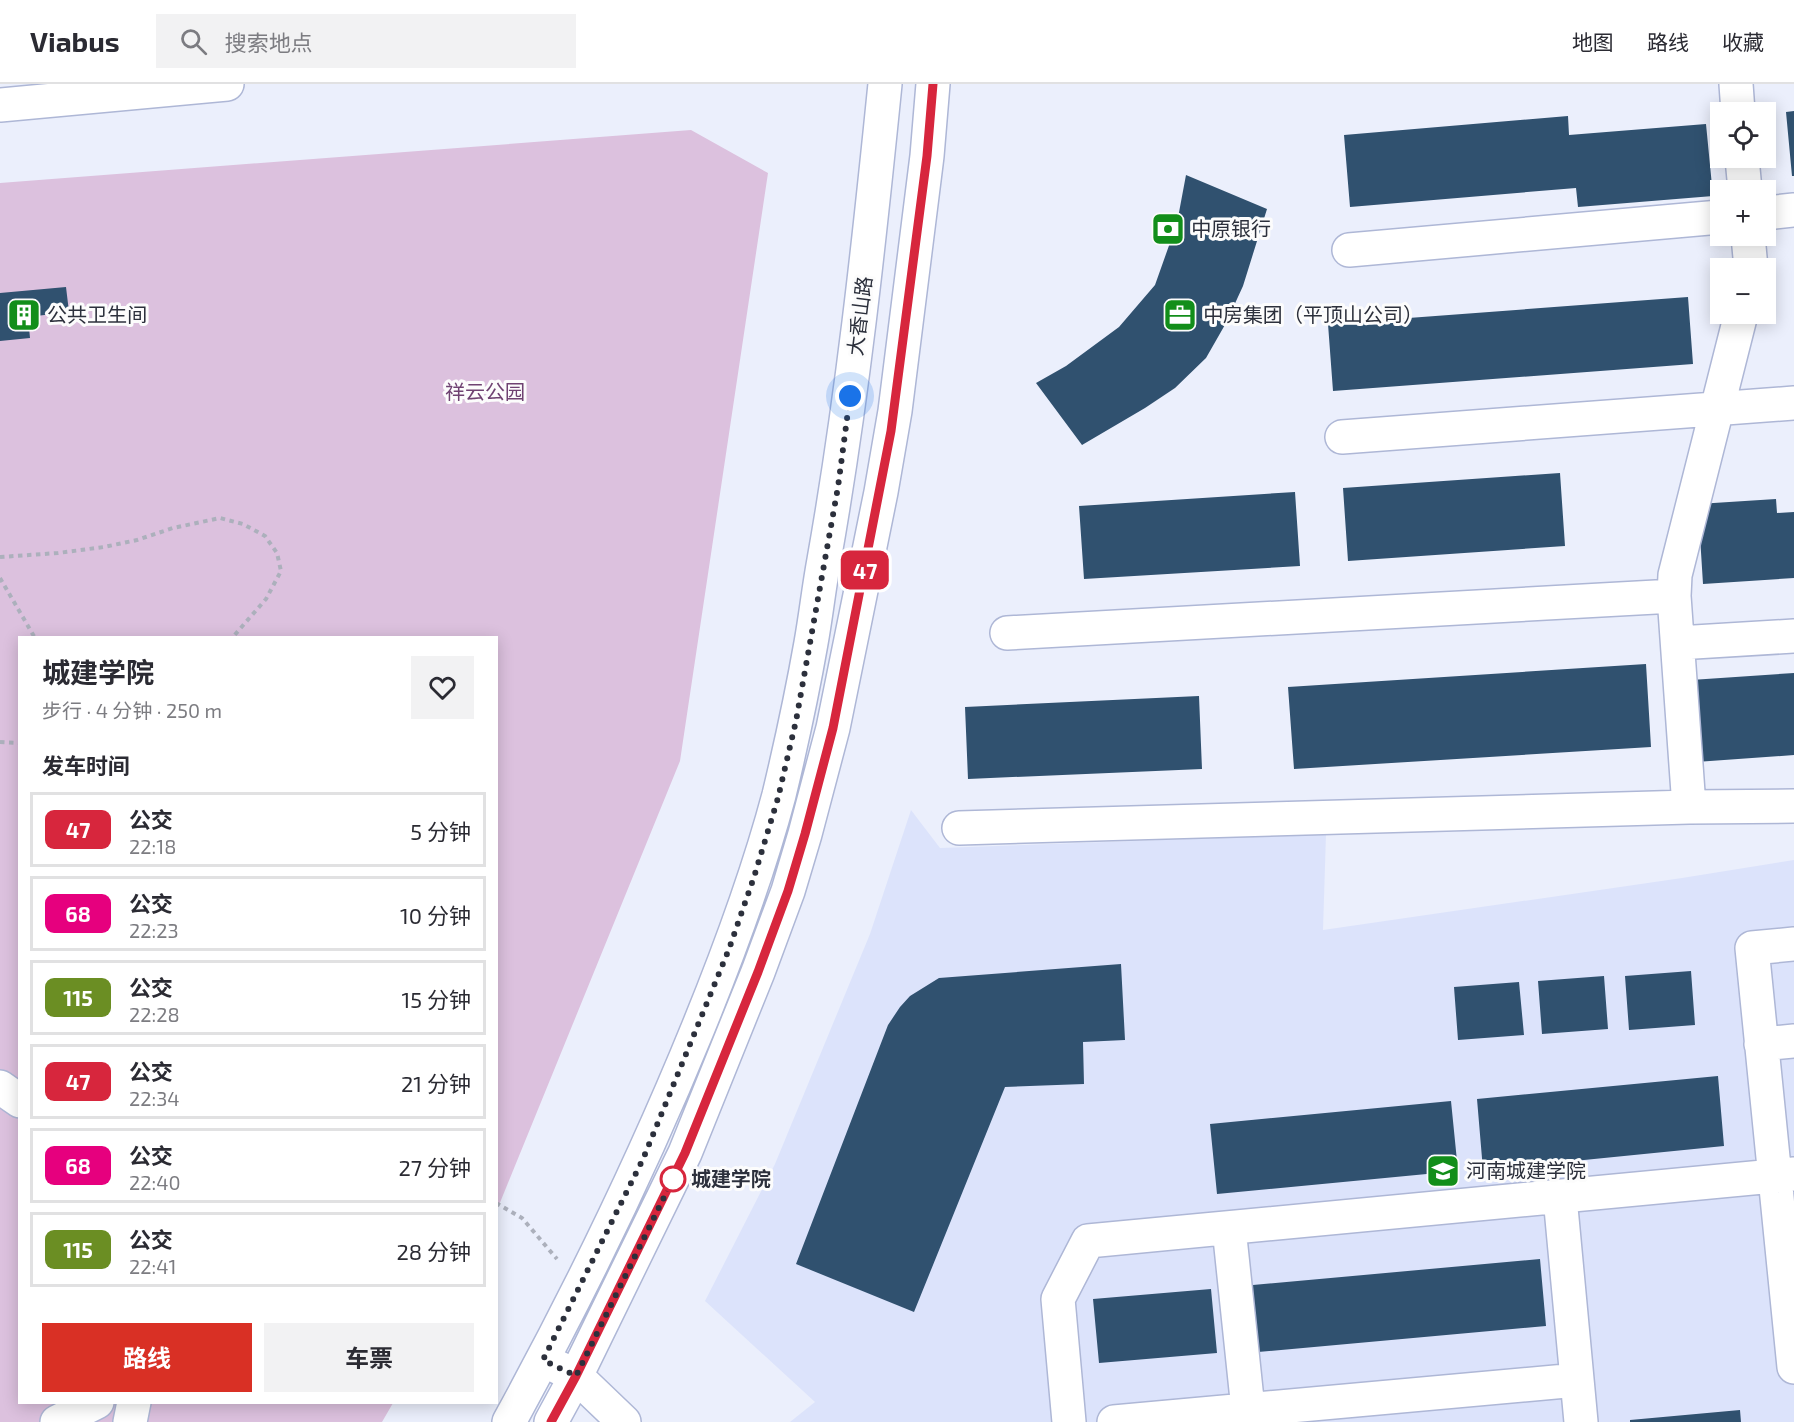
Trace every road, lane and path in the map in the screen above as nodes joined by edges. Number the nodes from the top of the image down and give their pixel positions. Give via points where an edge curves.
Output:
1 (227, 84) edge
2 (885, 84) edge
3 (933, 84) edge
4 (1736, 84) edge
5 (1737, 102) edge
6 (0, 105) edge
7 (1794, 210) edge
8 (1776, 212) edge
9 (1710, 218) edge
10 (1349, 250) dead end
11 (1738, 324) edge
12 (1794, 403) edge
13 (1716, 410) junction
14 (1342, 437) dead end
15 (0, 556) edge
16 (0, 578) edge
17 (1674, 596) junction
18 (1007, 633) dead end
19 (34, 636) edge
20 (234, 636) edge
21 (1794, 636) edge
22 (1678, 643) junction
23 (0, 742) edge
24 (18, 743) edge
25 (1794, 806) edge
26 (1689, 807) junction
27 (959, 828) dead end
28 (1794, 944) edge
29 (1794, 1041) edge
30 (1761, 1044) junction
31 (0, 1088) edge
32 (18, 1100) edge
33 (1785, 1175) edge
34 (1560, 1197) junction
35 (498, 1204) edge
36 (1229, 1228) junction
37 (1789, 1263) edge
38 (580, 1286) junction
39 (543, 1360) junction
40 (1794, 1367) edge
41 (576, 1376) junction
42 (1577, 1380) junction
43 (93, 1404) edge
44 (134, 1404) edge
45 (1248, 1409) junction
46 (57, 1422) edge
47 (130, 1422) edge
48 (509, 1422) edge
49 (551, 1422) edge
50 (624, 1422) edge
51 (1069, 1422) edge
52 (1114, 1422) edge
53 (1581, 1422) edge

1 - 6 main road
2 - 38 main road, 大香山路 via 838,487 812,641 778,798 703,1016 643,1159
3 - 41 main road via 893,423 833,728 805,834 758,972 685,1153
4 - 5 main road
7 - 8 main road
9 - 10 main road
11 - 13 main road
12 - 13 main road
13 - 14 main road
13 - 17 main road via 1675,575
15 - 20 path via 104,547 219,518 243,524 265,536 277,553 281,572 266,599
16 - 19 path
17 - 18 main road
17 - 22 main road
21 - 22 main road
22 - 26 main road
23 - 24 path
25 - 26 main road
26 - 27 main road
28 - 30 main road via 1752,948
29 - 30 main road
30 - 33 main road
31 - 32 main road
33 - 34 main road
33 - 37 main road
34 - 36 main road
34 - 42 main road
35 - 38 path via 522,1218
36 - 45 main road
36 - 51 main road via 1088,1241 1058,1299
37 - 40 main road
38 - 39 main road, 大香山路
39 - 41 main road
39 - 48 main road, 大香山路
41 - 49 main road
41 - 50 main road
42 - 45 main road
42 - 53 main road
43 - 46 main road
44 - 47 main road
45 - 52 main road

